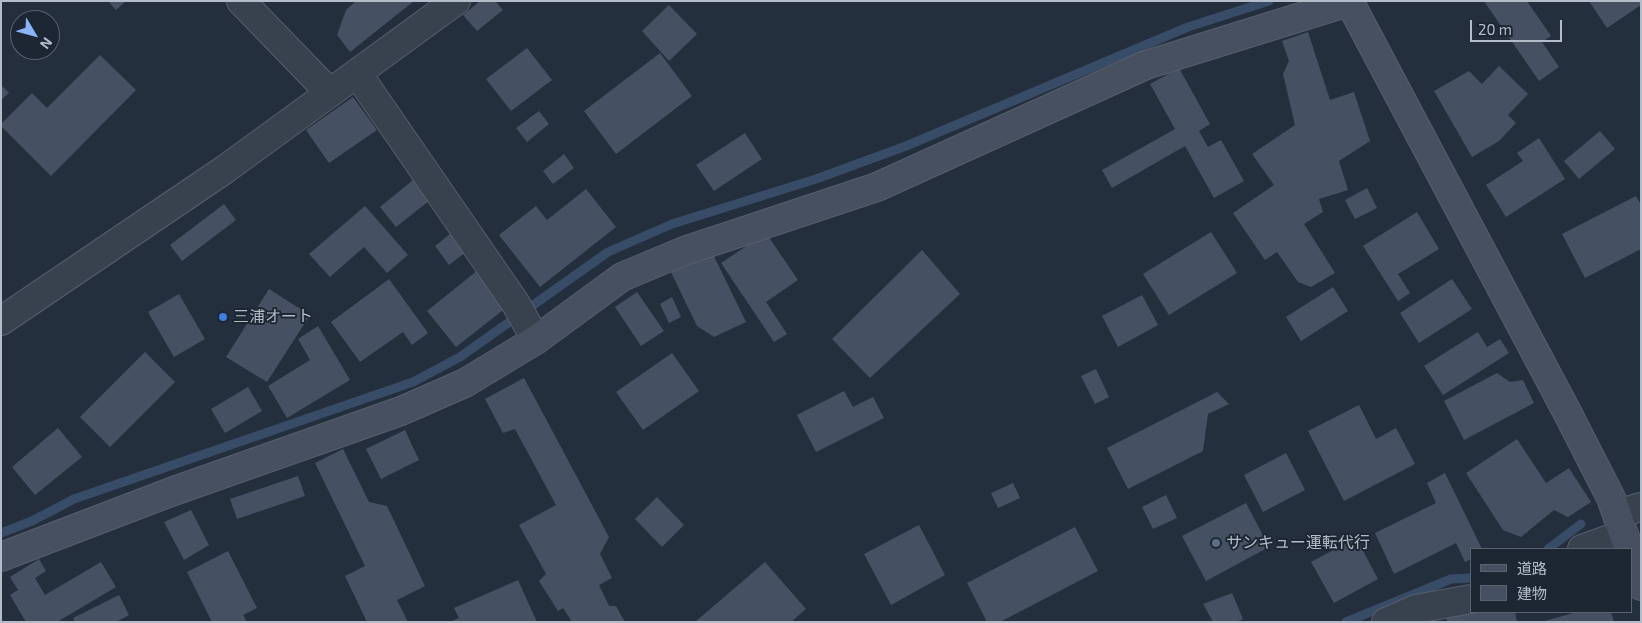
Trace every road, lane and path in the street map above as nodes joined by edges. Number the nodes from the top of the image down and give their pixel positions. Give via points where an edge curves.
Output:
1 (241, 1) edge
2 (456, 1) edge
3 (1350, 2) edge
4 (357, 73) junction
5 (330, 93) junction
6 (1, 321) edge
7 (527, 322) junction
8 (1628, 532) edge
9 (1585, 548) edge
10 (1632, 548) edge
11 (1632, 549) edge
12 (1, 558) edge
13 (1641, 586) edge
14 (1470, 599) edge
15 (1386, 622) edge

1 - 5 street
2 - 4 street
3 - 7 street via 1146,66 877,187 684,251
3 - 8 street via 1568,412
4 - 5 street
4 - 7 street
5 - 6 street via 224,170
7 - 12 street via 465,383 401,411 171,492
8 - 9 street
8 - 10 street
11 - 13 street
14 - 15 street via 1416,609

